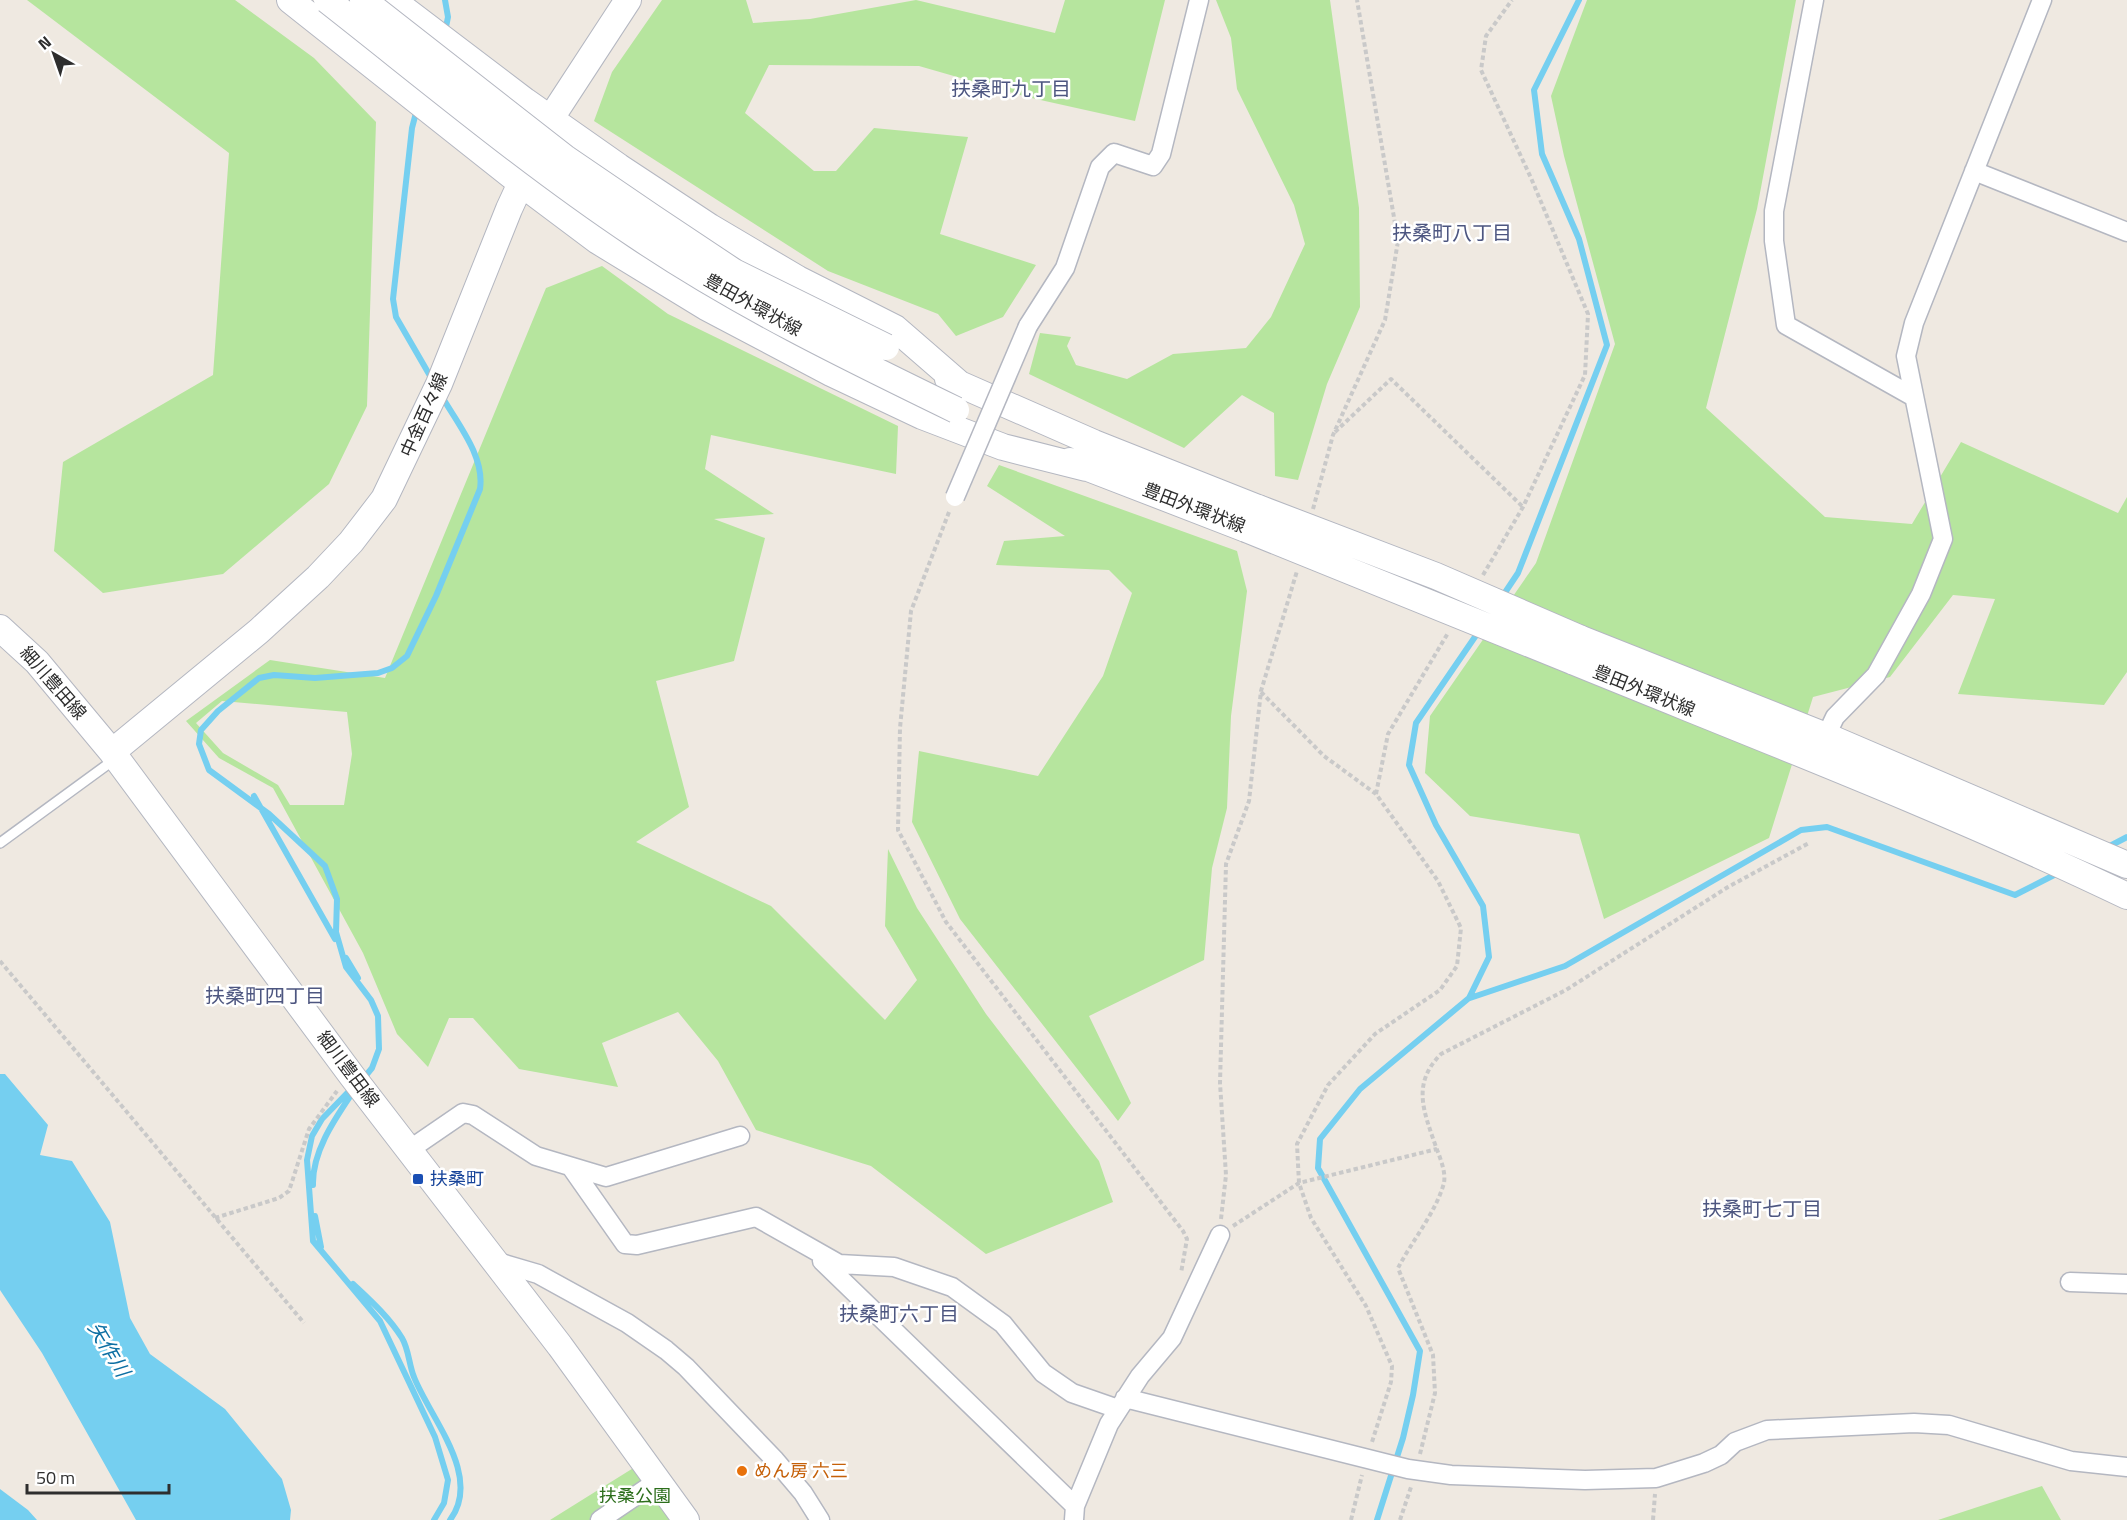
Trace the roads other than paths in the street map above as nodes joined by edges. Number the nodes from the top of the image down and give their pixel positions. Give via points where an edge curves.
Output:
1 (290, 0) edge
2 (327, 0) edge
3 (363, 0) edge
4 (392, 0) edge
5 (628, 0) edge
6 (1199, 0) edge
7 (1814, 0) edge
8 (2042, 0) edge
9 (550, 118) junction
10 (1974, 171) junction
11 (522, 184) junction
12 (2127, 232) edge
13 (1912, 396) junction
14 (960, 398) junction
15 (1086, 468) junction
16 (955, 497) road end
17 (1252, 518) junction
18 (1, 631) edge
19 (1575, 650) junction
20 (1826, 736) junction
21 (115, 755) junction
22 (0, 843) edge
23 (2127, 866) edge
24 (2127, 896) edge
25 (740, 1136) dead end
26 (409, 1150) junction
27 (571, 1167) junction
28 (1220, 1235) road end
29 (805, 1245) junction
30 (494, 1261) junction
31 (2070, 1282) dead end
32 (2127, 1284) edge
33 (1121, 1403) junction
34 (2127, 1467) edge
35 (658, 1480) junction
36 (1074, 1513) edge
37 (600, 1520) edge
38 (686, 1520) edge
39 (820, 1520) edge

1 - 11 street
2 - 14 street, 豊田外環状線, bridge via 636,236 774,318
3 - 14 street, 豊田外環状線, bridge via 565,158 734,273 886,347
4 - 9 street
5 - 9 street, 中金百々線
6 - 16 street, bridge via 1161,154 1153,166 1114,153 1100,166 1065,268 1028,326
7 - 13 street via 1774,211 1774,241 1786,325
8 - 10 street
9 - 11 street, 中金百々線
9 - 14 street via 710,227 798,279 895,328
10 - 12 street
10 - 13 street via 1914,322 1906,356
11 - 15 street via 598,241 706,308 831,373 922,416 1002,447
11 - 21 street, 中金百々線 via 439,384 384,499 318,577
13 - 20 street via 1943,539 1920,594 1876,675 1834,717
14 - 15 street, 豊田外環状線
14 - 17 street, 豊田外環状線
15 - 17 street, 豊田外環状線 via 1166,496
17 - 19 street, 豊田外環状線, bridge
18 - 21 street, 細川豊田線 via 38,662
19 - 20 street, 豊田外環状線
19 - 24 street, 豊田外環状線 via 1825,764 2025,847
20 - 23 street, 豊田外環状線
21 - 22 lane
21 - 26 street, 細川豊田線
25 - 27 street via 606,1177
26 - 27 street via 463,1113 473,1114 536,1156
26 - 30 street, 細川豊田線
27 - 29 street via 625,1244 637,1245 756,1217
28 - 33 street via 1172,1338
29 - 33 street via 838,1264 894,1267 952,1287 1003,1324 1043,1372 1072,1393
29 - 36 street
30 - 35 street, 細川豊田線
30 - 39 street via 538,1274 627,1323 666,1350 775,1460
31 - 32 street
33 - 34 street via 1412,1470 1451,1475 1585,1480 1656,1478 1704,1463 1735,1442 1767,1430 1914,1423 1949,1425 2071,1461
33 - 36 street
35 - 37 street
35 - 38 street, 細川豊田線

